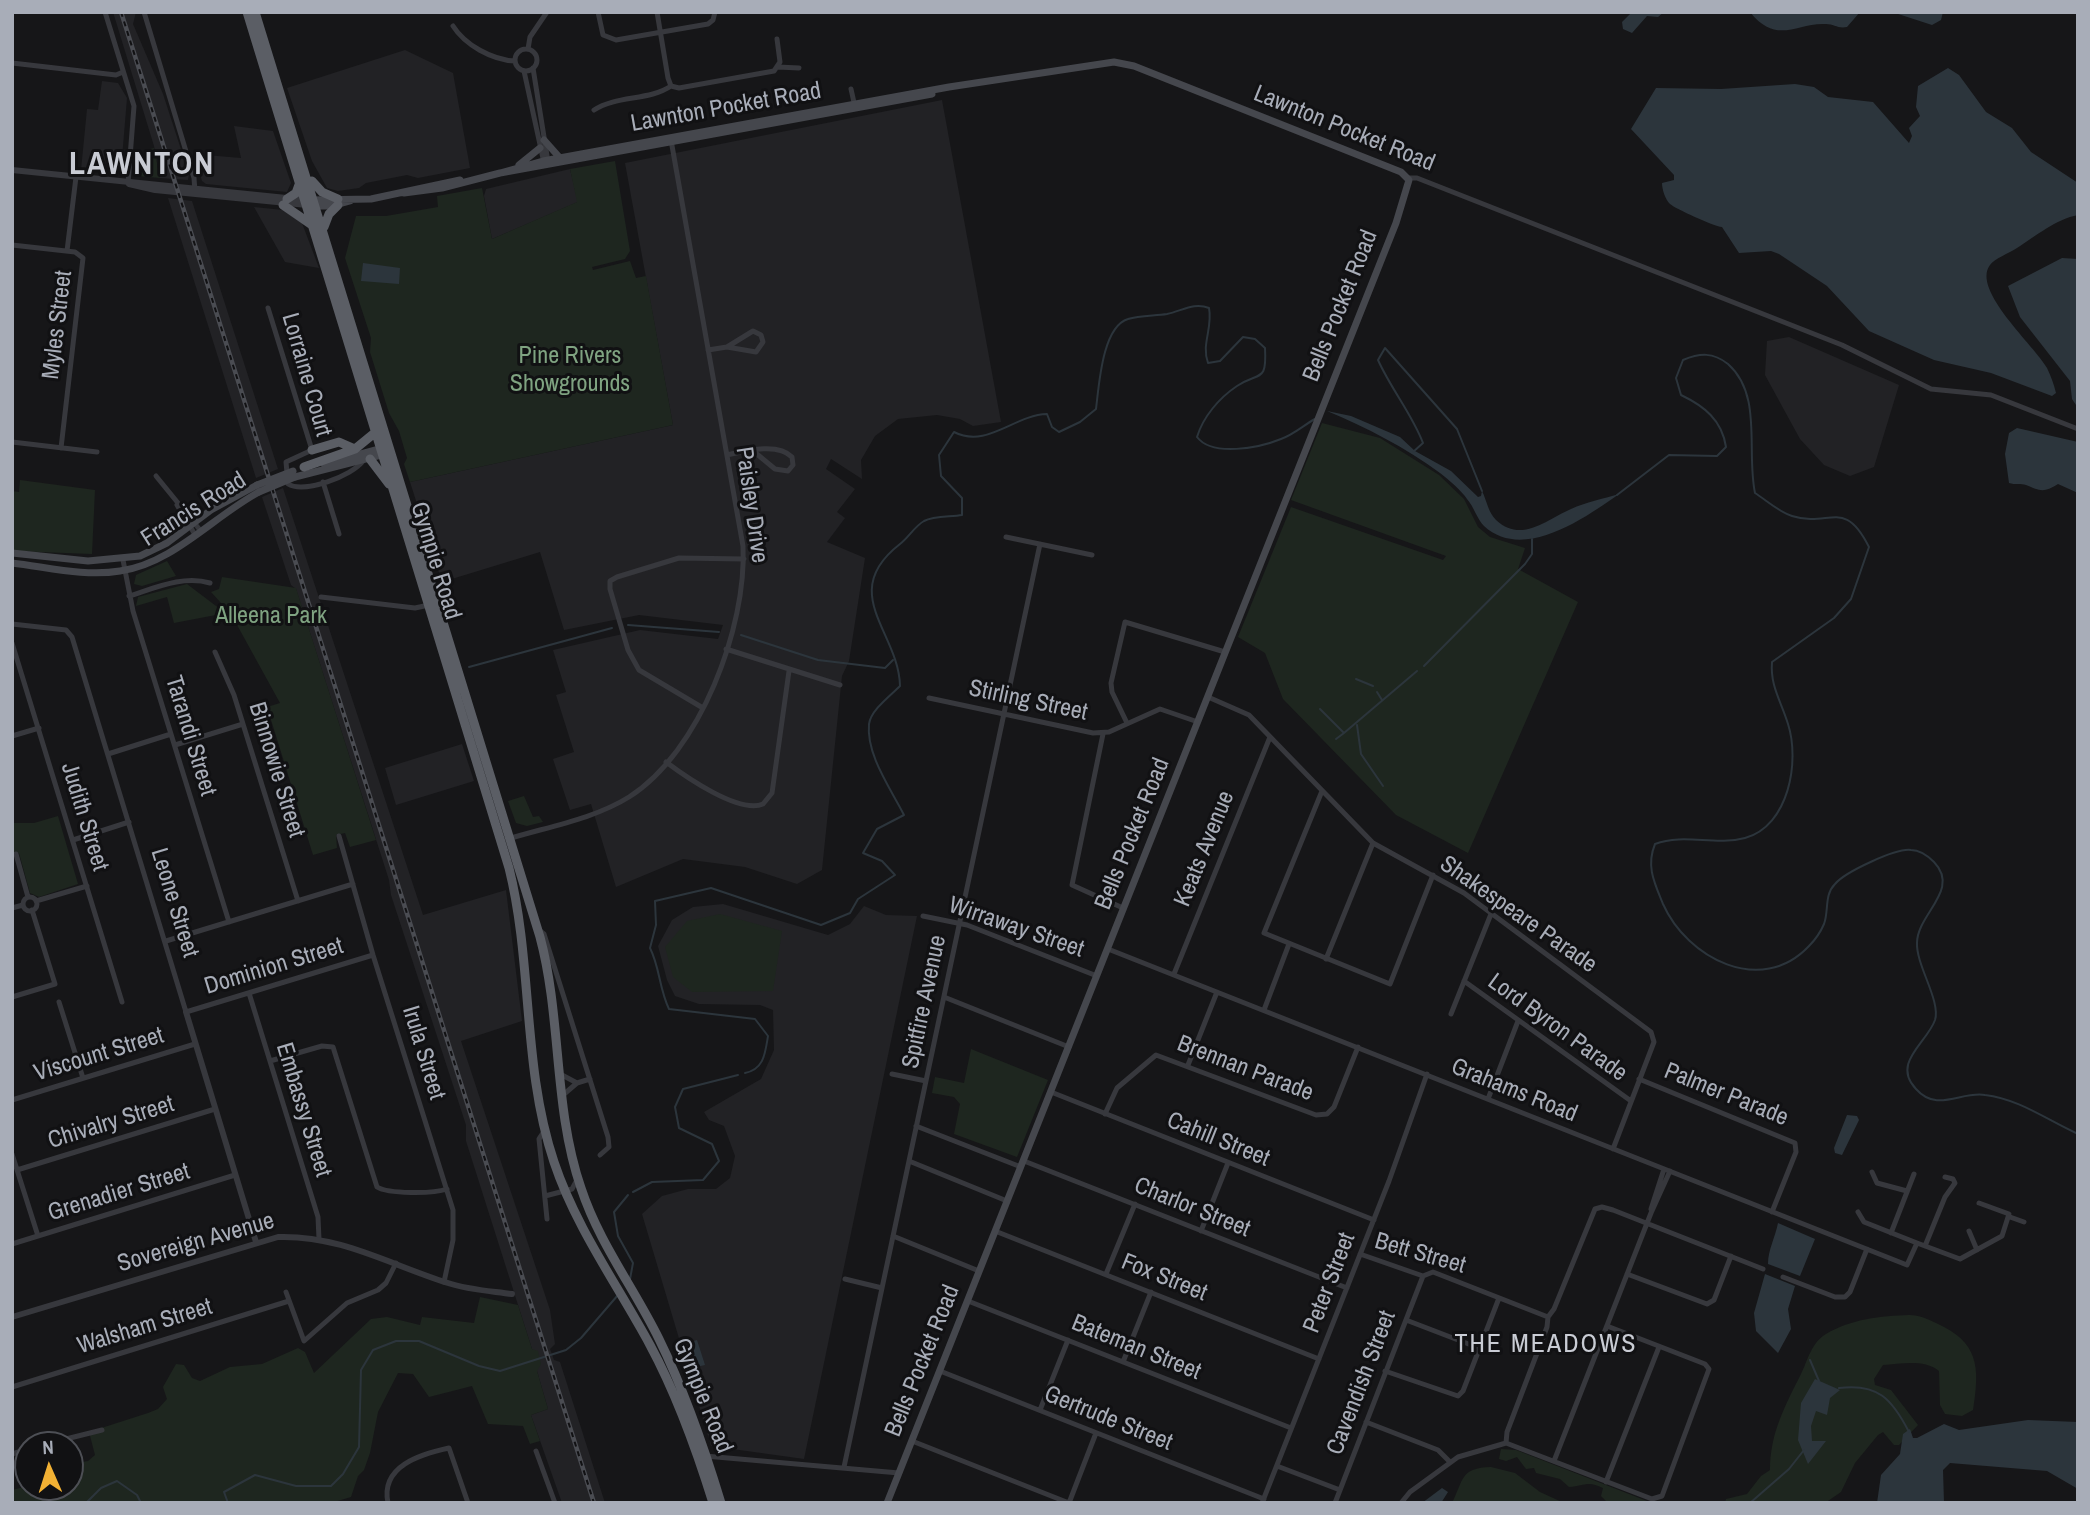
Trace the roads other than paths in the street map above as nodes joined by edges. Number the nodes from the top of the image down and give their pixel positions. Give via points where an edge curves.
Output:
1 (104, 12) edge
2 (144, 12) edge
3 (247, 12) edge
4 (255, 12) edge
5 (547, 12) edge
6 (598, 12) edge
7 (657, 12) edge
8 (715, 12) edge
9 (453, 26) dead end
10 (660, 33) junction
11 (777, 39) dead end
12 (528, 48) junction
13 (515, 61) junction
14 (12, 63) edge
15 (778, 66) junction
16 (533, 68) junction
17 (799, 68) dead end
18 (524, 71) junction
19 (123, 72) junction
20 (671, 86) junction
21 (851, 89) dead end
22 (855, 107) junction
23 (594, 110) dead end
24 (544, 140) junction
25 (671, 141) junction
26 (540, 148) junction
27 (560, 158) junction
28 (546, 163) junction
29 (518, 167) junction
30 (12, 170) edge
31 (500, 173) junction
32 (76, 177) junction
33 (1409, 178) junction
34 (304, 179) junction
35 (128, 183) junction
36 (195, 192) junction
37 (285, 202) junction
38 (338, 202) junction
39 (311, 203) junction
40 (319, 227) junction
41 (12, 245) edge
42 (67, 251) junction
43 (268, 308) dead end
44 (727, 346) junction
45 (708, 350) junction
46 (2078, 429) edge
47 (377, 431) junction
48 (12, 442) edge
49 (61, 447) junction
50 (355, 449) junction
51 (312, 450) junction
52 (387, 450) junction
53 (752, 450) junction
54 (97, 452) dead end
55 (727, 455) junction
56 (367, 460) junction
57 (304, 467) junction
58 (294, 474) junction
59 (156, 476) dead end
60 (323, 482) junction
61 (395, 493) junction
62 (194, 528) junction
63 (338, 534) dead end
64 (1006, 537) dead end
65 (1041, 544) junction
66 (12, 553) edge
67 (1092, 555) dead end
68 (744, 559) junction
69 (123, 560) junction
70 (12, 563) edge
71 (124, 571) junction
72 (210, 583) dead end
73 (129, 596) junction
74 (321, 597) dead end
75 (432, 604) junction
76 (12, 624) edge
77 (12, 643) edge
78 (726, 649) junction
79 (215, 652) dead end
80 (1225, 652) junction
81 (789, 671) junction
82 (840, 684) dead end
83 (1208, 697) junction
84 (929, 698) dead end
85 (703, 708) junction
86 (1004, 715) junction
87 (1198, 722) junction
88 (1127, 723) junction
89 (243, 724) junction
90 (39, 728) junction
91 (171, 734) junction
92 (1103, 734) junction
93 (12, 736) edge
94 (1270, 737) junction
95 (176, 744) junction
96 (108, 754) junction
97 (666, 762) junction
98 (1322, 791) junction
99 (129, 822) junction
100 (340, 836) dead end
101 (73, 840) junction
102 (506, 840) junction
103 (1373, 843) junction
104 (16, 854) dead end
105 (1433, 875) junction
106 (353, 884) junction
107 (86, 886) junction
108 (28, 897) junction
109 (36, 901) junction
110 (298, 901) junction
111 (23, 905) junction
112 (12, 908) edge
113 (1124, 908) junction
114 (32, 910) junction
115 (1491, 914) junction
116 (923, 916) dead end
117 (229, 922) junction
118 (960, 923) junction
119 (541, 935) junction
120 (166, 941) junction
121 (520, 944) junction
122 (1289, 944) junction
123 (1108, 948) junction
124 (373, 955) junction
125 (1326, 959) junction
126 (1174, 974) junction
127 (1097, 976) junction
128 (1464, 981) junction
129 (1217, 992) junction
130 (249, 993) junction
131 (12, 997) edge
132 (944, 997) junction
133 (59, 1002) dead end
134 (122, 1002) dead end
135 (1264, 1010) junction
136 (186, 1012) junction
137 (1451, 1014) dead end
138 (1518, 1021) junction
139 (195, 1044) junction
140 (1069, 1046) junction
141 (1358, 1047) junction
142 (270, 1062) junction
143 (1188, 1065) junction
144 (892, 1074) dead end
145 (1427, 1074) junction
146 (562, 1075) junction
147 (83, 1078) junction
148 (590, 1079) junction
149 (1639, 1079) junction
150 (926, 1081) junction
151 (577, 1083) junction
152 (1051, 1092) junction
153 (563, 1095) junction
154 (1488, 1099) junction
155 (12, 1100) edge
156 (1631, 1101) junction
157 (215, 1109) junction
158 (1105, 1114) junction
159 (916, 1126) junction
160 (545, 1130) junction
161 (1613, 1149) junction
162 (12, 1154) edge
163 (600, 1155) dead end
164 (909, 1161) junction
165 (1228, 1163) junction
166 (1022, 1164) junction
167 (17, 1170) junction
168 (1667, 1170) junction
169 (1872, 1172) dead end
170 (1914, 1174) dead end
171 (235, 1175) junction
172 (1945, 1177) dead end
173 (578, 1178) junction
174 (1955, 1183) junction
175 (1963, 1187) dead end
176 (447, 1189) junction
177 (1907, 1191) junction
178 (565, 1192) junction
179 (545, 1196) junction
180 (1007, 1201) junction
181 (1979, 1203) dead end
182 (1135, 1204) junction
183 (1772, 1212) junction
184 (1858, 1212) dead end
185 (2010, 1217) junction
186 (547, 1219) dead end
187 (1374, 1220) junction
188 (2024, 1222) dead end
189 (1647, 1224) junction
190 (995, 1231) junction
191 (1201, 1231) junction
192 (1969, 1231) dead end
193 (1891, 1233) junction
194 (38, 1236) junction
195 (892, 1236) junction
196 (319, 1239) junction
197 (256, 1242) junction
198 (1917, 1243) junction
199 (12, 1244) edge
200 (1926, 1246) junction
201 (1867, 1249) junction
202 (1977, 1250) junction
203 (1360, 1254) junction
204 (1731, 1256) junction
205 (396, 1263) junction
206 (1763, 1269) dead end
207 (979, 1271) junction
208 (1106, 1274) junction
209 (1627, 1274) junction
210 (1423, 1276) junction
211 (1783, 1277) dead end
212 (845, 1279) dead end
213 (444, 1282) junction
214 (881, 1288) junction
215 (1347, 1288) junction
216 (286, 1292) dead end
217 (1151, 1292) junction
218 (512, 1294) dead end
219 (1499, 1298) junction
220 (968, 1300) junction
221 (289, 1301) junction
222 (641, 1307) junction
223 (633, 1315) junction
224 (12, 1317) edge
225 (1548, 1317) junction
226 (1406, 1320) junction
227 (1607, 1326) junction
228 (1068, 1340) junction
229 (1659, 1346) junction
230 (1479, 1348) junction
231 (1319, 1359) junction
232 (1123, 1362) junction
233 (940, 1371) junction
234 (1385, 1371) junction
235 (12, 1387) edge
236 (1040, 1410) junction
237 (1366, 1422) junction
238 (1291, 1428) junction
239 (102, 1430) dead end
240 (1096, 1433) junction
241 (84, 1434) edge
242 (912, 1441) junction
243 (1506, 1443) junction
244 (536, 1451) dead end
245 (703, 1457) junction
246 (1554, 1461) junction
247 (1450, 1462) junction
248 (1277, 1466) junction
249 (844, 1467) junction
250 (899, 1473) junction
251 (1606, 1482) junction
252 (1340, 1490) junction
253 (1263, 1501) edge
254 (388, 1503) edge
255 (468, 1503) edge
256 (555, 1503) edge
257 (713, 1503) edge
258 (721, 1503) edge
259 (887, 1503) edge
260 (1069, 1503) edge
261 (1335, 1503) edge
262 (1401, 1503) edge

1 - 19 street
2 - 36 street
3 - 34 highway, Gympie Road
4 - 34 highway, Gympie Road
5 - 12 street
6 - 10 street via 603,35 609,40
7 - 10 street
8 - 10 street via 708,24
9 - 13 street via 462,38 492,57
10 - 20 street
11 - 15 street
12 - 13 street via 517,53
12 - 16 street via 537,58
13 - 18 street
14 - 19 street via 115,75
15 - 17 street
15 - 20 street via 758,75 684,88
16 - 18 street
16 - 24 street
18 - 26 street
19 - 35 street via 134,114
20 - 23 street via 662,92 604,103
21 - 22 street
22 - 25 main road, Lawnton Pocket Road
22 - 33 main road, Lawnton Pocket Road via 1102,63 1126,64
24 - 27 main road
24 - 28 street
25 - 27 main road, Lawnton Pocket Road
25 - 28 main road, Lawnton Pocket Road
25 - 45 street, Paisley Drive
26 - 28 street
26 - 29 main road
27 - 28 main road, Lawnton Pocket Road
28 - 29 main road, Lawnton Pocket Road
28 - 31 main road, Lawnton Pocket Road
29 - 31 main road, Lawnton Pocket Road
30 - 32 street
31 - 38 main road, Lawnton Pocket Road via 445,188
32 - 35 street
32 - 42 street, Myles Street
33 - 46 street, Lawnton Pocket Road via 1842,345 1931,389 1991,395
33 - 80 main road, Bells Pocket Road via 1409,189
34 - 37 highway
34 - 38 highway
34 - 39 highway, Gympie Road
35 - 36 street via 137,188
36 - 37 street
37 - 39 street
37 - 40 highway
38 - 39 main road, Lawnton Pocket Road
38 - 40 highway
39 - 40 highway, Gympie Road
40 - 47 highway, Gympie Road
40 - 52 highway, Gympie Road
41 - 42 street
42 - 49 street, Myles Street via 80,254 83,261
43 - 51 street, Lorraine Court
44 - 44 street via 753,331 763,342 756,352
44 - 45 street
45 - 55 street, Paisley Drive
47 - 50 highway
47 - 52 highway, Gympie Road
48 - 49 street
49 - 54 street
50 - 51 highway via 340,442
50 - 57 highway
51 - 60 street, Lorraine Court via 286,462 288,484 300,488
52 - 56 main road, Francis Road
52 - 57 main road, Francis Road
52 - 61 highway, Gympie Road
52 - 75 highway, Gympie Road
53 - 53 street via 785,451 793,465 780,471
53 - 55 street
55 - 68 street, Paisley Drive
56 - 58 main road, Francis Road
56 - 60 street, Lorraine Court via 352,472
56 - 61 highway
57 - 58 main road, Francis Road
58 - 62 main road, Francis Road, bridge via 258,488
59 - 62 street
60 - 63 street
61 - 75 highway, Gympie Road
62 - 69 main road, Francis Road via 149,553
62 - 71 main road, Francis Road via 154,560
64 - 65 street
65 - 67 street
65 - 86 street, Spitfire Avenue
66 - 69 main road, Francis Road
68 - 78 street, Paisley Drive via 741,597
68 - 85 street via 679,558 610,582 634,664 655,682
69 - 71 street, Tarandi Street
70 - 71 main road, Francis Road
71 - 73 street, Tarandi Street
72 - 73 street via 177,582
73 - 91 street, Tarandi Street
74 - 75 street via 417,608
75 - 102 highway, Gympie Road
76 - 96 street, Leone Street via 71,634
77 - 90 street, Judith Street
78 - 81 street
78 - 85 street, Paisley Drive
79 - 89 street, Binnowie Street
80 - 83 main road, Bells Pocket Road
80 - 88 street via 1125,622 1111,683
81 - 82 street
81 - 97 street via 772,793 763,804 746,806 697,784
83 - 87 main road, Bells Pocket Road
83 - 94 street, Shakespeare Parade via 1240,709
84 - 86 street, Stirling Street
85 - 97 street, Paisley Drive
86 - 92 street, Stirling Street
86 - 118 street, Spitfire Avenue
87 - 88 street, Stirling Street via 1160,709
87 - 113 main road, Bells Pocket Road
88 - 92 street, Stirling Street
89 - 95 street
89 - 110 street, Binnowie Street
90 - 93 street
90 - 101 street, Judith Street
91 - 95 street, Tarandi Street
91 - 96 street
92 - 113 street via 1072,885
94 - 98 street, Shakespeare Parade
94 - 126 street, Keats Avenue
95 - 117 street, Tarandi Street
96 - 99 street, Leone Street
97 - 102 street, Paisley Drive via 650,781 616,804
98 - 103 street, Shakespeare Parade
98 - 122 street via 1264,933
99 - 101 street
99 - 120 street, Leone Street
100 - 106 street, Irula Street
101 - 107 street, Judith Street
102 - 119 highway, Gympie Road
102 - 121 highway, Gympie Road
103 - 105 street, Shakespeare Parade
103 - 125 street
104 - 108 street
105 - 115 street, Shakespeare Parade
105 - 125 street via 1390,984
106 - 110 street
106 - 124 street, Irula Street
107 - 109 street
107 - 134 street, Judith Street
108 - 109 street
108 - 111 street
109 - 114 street
110 - 117 street
111 - 112 street
111 - 114 street
113 - 123 main road, Bells Pocket Road
114 - 131 street via 55,984
115 - 128 street
115 - 149 street, Shakespeare Parade via 1651,1032 1654,1042
116 - 118 street, Wirraway Street
117 - 120 street
118 - 127 street, Wirraway Street
118 - 132 street, Spitfire Avenue
119 - 121 highway
119 - 146 highway, Gympie Road
119 - 148 street, Gympie Road via 558,973
120 - 136 street, Leone Street
121 - 160 highway, Gympie Road
122 - 125 street
122 - 135 street
123 - 126 street, Grahams Road
123 - 127 main road, Bells Pocket Road
124 - 130 street, Dominion Street
124 - 176 street, Irula Street
126 - 129 street, Grahams Road
127 - 140 main road, Bells Pocket Road
128 - 137 street
128 - 138 street, Lord Byron Parade
129 - 135 street, Grahams Road
129 - 143 street
130 - 136 street, Dominion Street
130 - 142 street, Embassy Street
132 - 140 street
132 - 150 street, Spitfire Avenue
133 - 147 street
135 - 141 street, Grahams Road
136 - 139 street, Leone Street
138 - 154 street
138 - 156 street, Lord Byron Parade
139 - 147 street, Viscount Street
139 - 157 street, Leone Street
140 - 152 main road, Bells Pocket Road
141 - 143 street, Brennan Parade via 1334,1107 1321,1116
141 - 145 street, Grahams Road
142 - 176 street via 331,1044 376,1187 429,1192
142 - 196 street, Embassy Street via 318,1217
143 - 158 street, Brennan Parade via 1161,1055 1152,1057 1117,1088
144 - 150 street
145 - 154 street, Grahams Road
145 - 187 street, Peter Street
146 - 151 street
146 - 153 highway, Gympie Road
147 - 155 street, Viscount Street
148 - 151 street
148 - 163 street, Gympie Road via 610,1143
149 - 156 street, Shakespeare Parade
149 - 183 street, Palmer Parade via 1791,1140 1796,1147
150 - 159 street, Spitfire Avenue
151 - 153 street
152 - 158 street, Cahill Street
152 - 166 main road, Bells Pocket Road
153 - 173 highway, Gympie Road
154 - 161 street, Grahams Road
156 - 161 street, Shakespeare Parade
157 - 167 street, Chivalry Street
157 - 171 street, Leone Street
158 - 165 street, Cahill Street
159 - 164 street, Spitfire Avenue
159 - 166 street, Charlor Street
160 - 178 highway, Gympie Road
160 - 179 street, Gympie Road via 539,1139
161 - 168 street, Grahams Road
162 - 167 street
164 - 180 street
164 - 195 street, Spitfire Avenue
165 - 187 street, Cahill Street
165 - 191 street
166 - 180 main road, Bells Pocket Road
166 - 182 street, Charlor Street
167 - 194 street
168 - 183 street, Grahams Road
168 - 189 street
169 - 177 street via 1877,1183
170 - 177 street
171 - 194 street, Grenadier Street
171 - 197 street, Leone Street
172 - 174 street
173 - 178 street
173 - 222 highway, Gympie Road via 596,1226
174 - 175 street
174 - 200 street
176 - 213 street, Irula Street via 454,1230
177 - 193 street
178 - 179 street
178 - 223 highway, Gympie Road
179 - 186 street, Gympie Road
180 - 190 main road, Bells Pocket Road
181 - 185 street
182 - 191 street, Charlor Street
182 - 208 street
183 - 201 street, Grahams Road
184 - 193 street via 1864,1222
185 - 188 street
185 - 202 street via 2002,1236
187 - 203 street, Peter Street
189 - 204 street
189 - 209 street
189 - 225 street via 1602,1207 1595,1209
190 - 207 main road, Bells Pocket Road
190 - 208 street, Fox Street
191 - 215 street, Charlor Street
192 - 202 street
193 - 198 street
194 - 199 street, Grenadier Street
195 - 207 street
195 - 214 street, Spitfire Avenue
196 - 197 street, Sovereign Avenue via 278,1237
196 - 205 street, Sovereign Avenue
197 - 224 street, Sovereign Avenue
198 - 200 street
198 - 201 street, Grahams Road via 1908,1265
200 - 202 street via 1960,1259
201 - 211 street via 1845,1297
203 - 210 street, Bett Street
203 - 215 street, Peter Street
204 - 206 street
204 - 209 street via 1714,1300 1707,1304
205 - 213 street, Sovereign Avenue
205 - 221 street via 378,1290 347,1303 304,1340
207 - 220 main road, Bells Pocket Road
208 - 217 street, Fox Street
209 - 227 street
210 - 219 street, Bett Street via 1433,1272
210 - 226 street, Cavendish Street
212 - 214 street
213 - 218 street, Sovereign Avenue
214 - 249 street, Spitfire Avenue
215 - 231 street, Peter Street
216 - 221 street
217 - 231 street, Fox Street
217 - 232 street
219 - 225 street, Bett Street
219 - 230 street
220 - 228 street, Bateman Street
220 - 233 main road, Bells Pocket Road
221 - 235 street, Walsham Street
222 - 223 street
222 - 245 highway, Gympie Road via 680,1383
223 - 245 highway, Gympie Road
225 - 243 street
226 - 230 street
226 - 234 street, Cavendish Street
227 - 229 street
227 - 246 street
228 - 232 street, Bateman Street
228 - 236 street
229 - 251 street
229 - 251 street via 1705,1364 1710,1371 1670,1475 1658,1499
230 - 234 street via 1458,1396
231 - 238 street, Peter Street
232 - 238 street, Bateman Street
233 - 236 street, Gertrude Street
233 - 242 main road, Bells Pocket Road
234 - 237 street, Cavendish Street
236 - 240 street, Gertrude Street
237 - 247 street via 1437,1450
237 - 252 street, Cavendish Street
238 - 248 street, Peter Street
239 - 241 street
240 - 253 street, Gertrude Street
240 - 260 street
242 - 250 main road, Bells Pocket Road
242 - 260 street
243 - 246 street
243 - 247 street
244 - 256 street
245 - 249 street
245 - 257 highway, Gympie Road
245 - 258 highway, Gympie Road
246 - 251 street
247 - 262 street
248 - 252 street
248 - 253 street, Peter Street
249 - 250 street
250 - 259 main road, Bells Pocket Road
252 - 261 street, Cavendish Street
254 - 255 street via 387,1486 398,1467 449,1448

